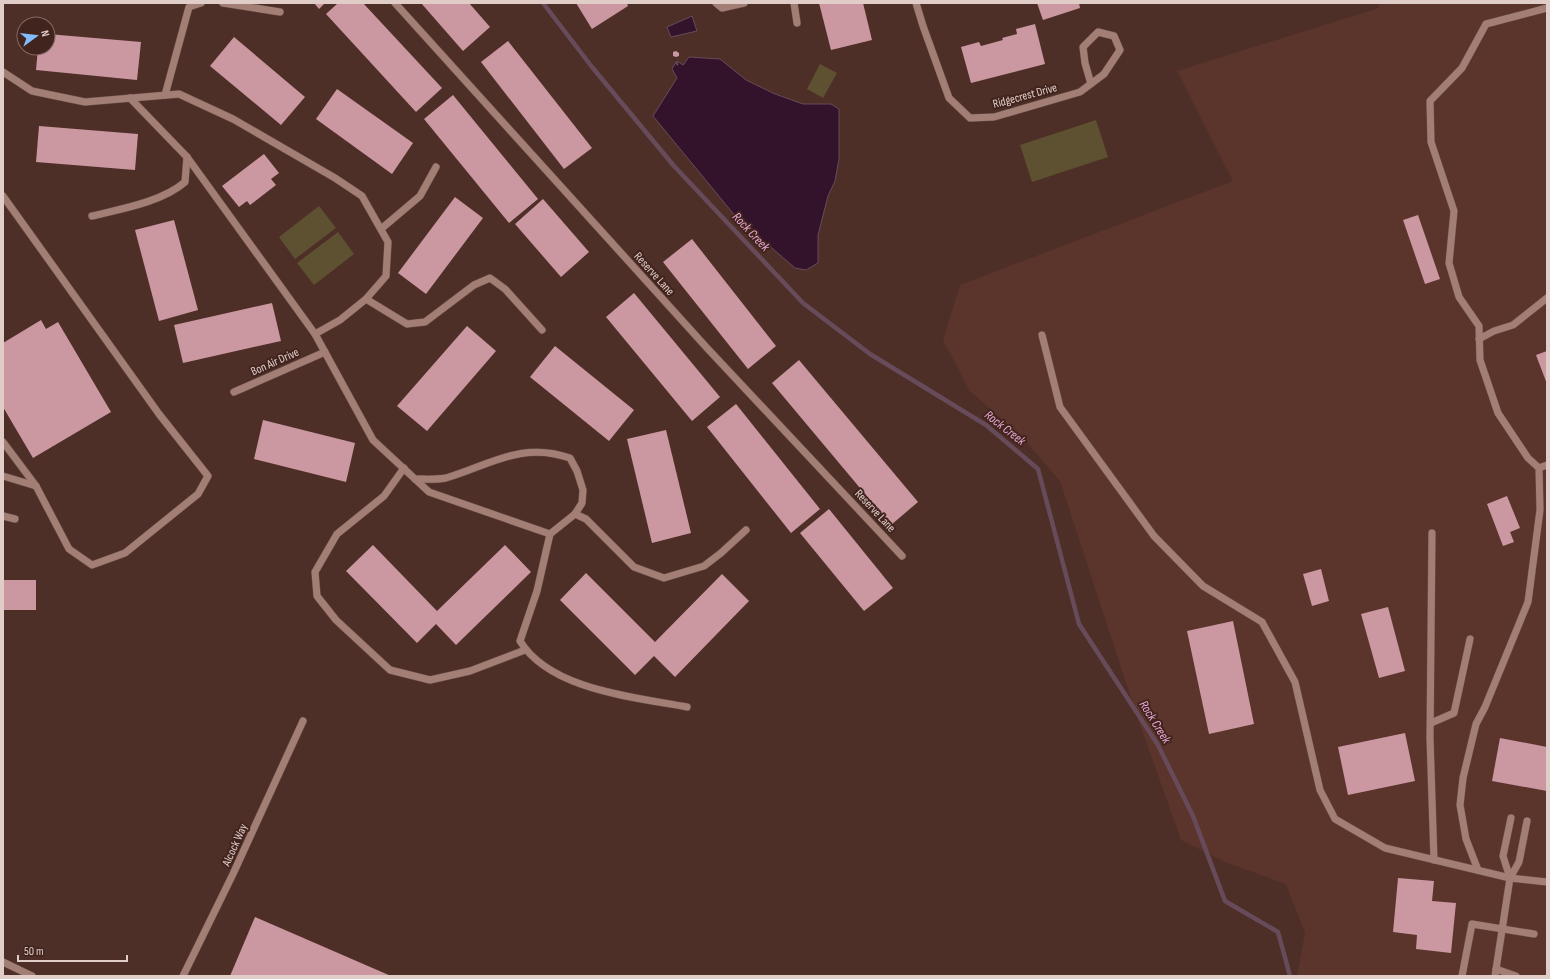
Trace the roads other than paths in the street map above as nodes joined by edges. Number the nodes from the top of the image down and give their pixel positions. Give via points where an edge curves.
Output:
1 (201, 3) edge
2 (223, 3) edge
3 (395, 3) edge
4 (716, 3) edge
5 (744, 3) edge
6 (794, 3) edge
7 (916, 3) edge
8 (1547, 8) edge
9 (280, 12) dead end
10 (797, 23) dead end
11 (3, 72) edge
12 (1091, 84) junction
13 (165, 95) junction
14 (130, 98) junction
15 (187, 156) junction
16 (436, 168) dead end
17 (3, 196) edge
18 (92, 216) dead end
19 (381, 229) junction
20 (1547, 298) edge
21 (366, 299) junction
22 (542, 330) dead end
23 (316, 334) junction
24 (1042, 335) dead end
25 (1480, 339) junction
26 (325, 352) junction
27 (234, 392) dead end
28 (3, 442) edge
29 (1547, 465) edge
30 (404, 468) junction
31 (1539, 468) junction
32 (3, 476) edge
33 (415, 479) junction
34 (36, 486) junction
35 (575, 514) junction
36 (3, 516) edge
37 (15, 519) dead end
38 (746, 530) dead end
39 (1432, 533) dead end
40 (550, 534) junction
41 (902, 556) dead end
42 (1470, 639) dead end
43 (525, 650) junction
44 (687, 707) dead end
45 (303, 721) dead end
46 (1431, 724) junction
47 (1511, 818) dead end
48 (1527, 821) dead end
49 (1434, 860) junction
50 (1478, 870) junction
51 (1510, 878) junction
52 (1547, 882) edge
53 (1502, 929) junction
54 (1534, 934) dead end
55 (3, 962) edge
56 (1495, 973) edge
57 (32, 976) edge
58 (183, 976) edge
59 (1462, 976) edge
60 (1516, 976) edge

1 - 13 street via 189,7
2 - 9 street
3 - 41 street, Reserve Lane via 707,348
4 - 5 street via 722,8
6 - 10 street
7 - 12 street, Ridgecrest Drive via 949,98 970,118 1001,114 1080,92
8 - 25 street via 1486,24 1462,68 1430,101 1431,142 1454,211 1449,263 1459,297 1479,326
11 - 14 street via 32,92 85,102
12 - 12 street, Ridgecrest Drive via 1104,74 1120,50 1114,36 1098,32 1083,47
13 - 14 street
13 - 19 street via 178,94 233,119 335,178 362,196
14 - 15 street
15 - 18 street via 185,182 177,188 136,205
15 - 23 street
16 - 19 street via 420,196
17 - 34 street via 159,414 208,476 198,494 125,553 92,565 69,548
19 - 21 street via 388,242 386,276
20 - 25 street via 1513,326 1494,331
21 - 22 street via 407,324 425,322 474,285 490,278 505,289
21 - 23 street via 340,320
23 - 26 street
24 - 49 street via 1060,407 1154,536 1203,586 1262,622 1295,682 1320,790 1335,820 1385,848
25 - 31 street via 1480,360 1498,413 1528,458
26 - 27 street, Bon Air Drive
26 - 30 street via 373,440
28 - 34 street
29 - 31 street
30 - 33 street
30 - 43 street via 384,496 338,534 315,572 317,596 336,620 390,670 430,680 470,671
31 - 50 street via 1540,510 1528,602 1476,724 1463,778 1460,805 1466,839
32 - 34 street
33 - 35 street via 444,478 504,456 540,451 561,454 570,458 578,471 583,490 582,503
33 - 40 street via 429,492
35 - 38 street via 586,518 634,567 664,578 704,566
35 - 40 street
36 - 37 street
39 - 46 street
40 - 43 street via 537,591 520,641
42 - 46 street via 1454,713
43 - 44 street via 554,674 581,684 617,694
45 - 58 street, Alcock Way
46 - 49 street
47 - 51 street via 1503,856
48 - 51 street via 1519,862
49 - 50 street
50 - 51 street
51 - 52 street
51 - 53 street
53 - 54 street
53 - 56 street
53 - 59 street via 1472,924
55 - 57 street
56 - 60 street

